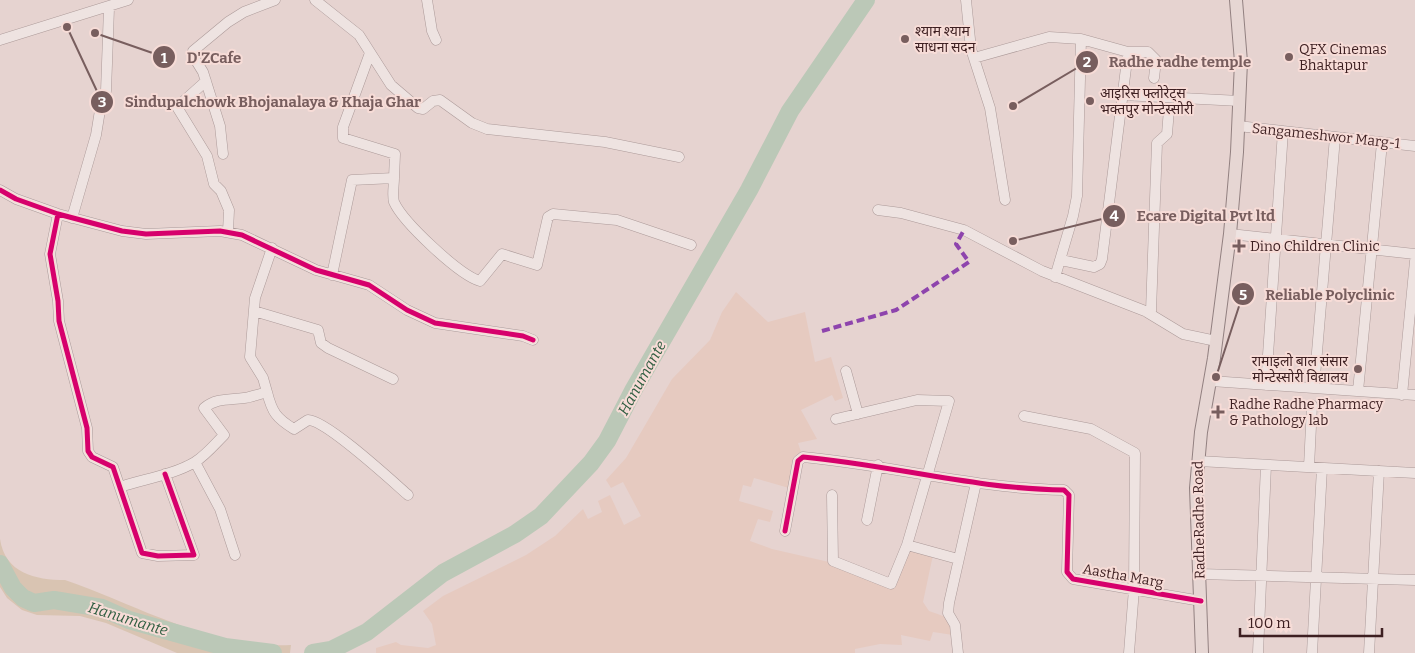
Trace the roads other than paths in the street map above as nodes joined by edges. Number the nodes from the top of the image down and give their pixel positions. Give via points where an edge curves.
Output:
1 (128, 0) edge
2 (275, 0) edge
3 (315, 0) edge
4 (427, 0) edge
5 (966, 0) edge
6 (1236, 0) edge
7 (109, 8) junction
8 (0, 40) edge
9 (436, 40) dead end
10 (1081, 40) junction
11 (1128, 52) junction
12 (370, 53) junction
13 (974, 58) junction
14 (1154, 78) dead end
15 (206, 81) junction
16 (1123, 95) junction
17 (1170, 97) junction
18 (1240, 101) junction
19 (1238, 126) junction
20 (1283, 132) junction
21 (1335, 138) junction
22 (1382, 143) junction
23 (1415, 146) edge
24 (224, 154) dead end
25 (679, 157) dead end
26 (394, 178) junction
27 (0, 190) edge
28 (1005, 200) dead end
29 (878, 210) dead end
30 (58, 214) junction
31 (72, 218) junction
32 (228, 232) junction
33 (1230, 234) junction
34 (1277, 239) junction
35 (691, 245) dead end
36 (1326, 245) junction
37 (272, 248) junction
38 (1373, 250) junction
39 (1415, 254) edge
40 (1061, 260) junction
41 (1415, 261) edge
42 (332, 275) junction
43 (1055, 277) junction
44 (254, 310) junction
45 (1144, 311) junction
46 (533, 340) dead end
47 (1216, 341) junction
48 (846, 371) dead end
49 (393, 379) dead end
50 (1211, 381) junction
51 (1266, 385) junction
52 (1314, 388) junction
53 (267, 392) junction
54 (1358, 392) junction
55 (1402, 394) junction
56 (1415, 395) edge
57 (1312, 405) dead end
58 (858, 414) junction
59 (1024, 416) dead end
60 (836, 419) dead end
61 (1198, 461) junction
62 (195, 462) junction
63 (1266, 465) junction
64 (878, 466) junction
65 (1309, 467) junction
66 (1322, 468) junction
67 (1379, 471) junction
68 (1415, 473) edge
69 (164, 474) junction
70 (927, 477) junction
71 (976, 483) junction
72 (120, 487) junction
73 (408, 495) dead end
74 (832, 495) dead end
75 (867, 520) dead end
76 (785, 531) dead end
77 (907, 545) junction
78 (235, 555) dead end
79 (958, 559) junction
80 (1200, 574) junction
81 (1261, 576) junction
82 (1316, 577) junction
83 (1374, 579) junction
84 (1415, 580) edge
85 (1134, 589) junction
86 (1201, 601) junction
87 (958, 653) edge
88 (1129, 653) edge
89 (1202, 653) edge
90 (1258, 653) edge
91 (1312, 653) edge
92 (1369, 653) edge

1 - 7 street
2 - 15 street via 244,12 193,51
3 - 12 street via 358,35
4 - 9 street
5 - 13 street
6 - 18 main road, RadheRadhe Road via 1240,30
7 - 8 street
7 - 31 street via 106,91
10 - 11 street
10 - 13 street via 1039,38
10 - 40 street via 1077,196
11 - 14 street via 1142,51 1153,55 1156,60
11 - 16 street
12 - 25 street via 391,85 418,108 423,109 440,100 472,123 487,129 604,142
12 - 26 street via 343,127 343,138 395,154
13 - 28 street via 990,108
15 - 24 street via 220,126
15 - 32 street via 177,107 207,156 214,184 221,191 229,210
16 - 17 street
16 - 40 street via 1102,260 1094,266
17 - 18 street
17 - 45 street via 1168,134 1157,143 1150,311
18 - 19 main road, RadheRadhe Road
19 - 20 street, Sangameshwor Marg-1
19 - 33 main road, RadheRadhe Road
20 - 21 street, Sangameshwor Marg-1
20 - 34 street
21 - 22 street, Sangameshwor Marg-1
21 - 36 street
22 - 23 street, Sangameshwor Marg-1
22 - 38 street
26 - 35 street via 394,200 401,212 442,256 480,281 502,254 537,265 548,216 553,214 617,220
26 - 42 street via 352,180
27 - 30 street
29 - 43 street via 964,230
30 - 31 street
30 - 72 street via 50,254 59,321 87,428 88,451 92,457 113,467
31 - 32 street via 146,234
32 - 37 street
33 - 34 street
33 - 47 main road, RadheRadhe Road
34 - 36 street
34 - 51 street
36 - 38 street
36 - 52 street
37 - 42 street
37 - 44 street
38 - 39 street
38 - 54 street
40 - 43 street
41 - 55 street
42 - 46 street via 369,284 407,310 435,323
43 - 45 street
44 - 49 street via 318,330 321,343 328,348
44 - 53 street via 250,357 264,378
45 - 47 street via 1183,334
47 - 50 main road, RadheRadhe Road
48 - 58 street
50 - 51 street
50 - 61 main road, RadheRadhe Road
51 - 52 street
52 - 54 street
53 - 62 street via 218,400 204,408 224,435
53 - 73 street via 271,410 288,425 294,429 308,420 316,422 358,452
54 - 55 street
55 - 56 street
57 - 65 street
58 - 60 street
58 - 70 street via 917,400 949,401
59 - 85 street via 1092,429 1135,452
61 - 63 street
61 - 80 main road, RadheRadhe Road
62 - 69 street
62 - 78 street via 220,509
63 - 65 street
63 - 81 street
64 - 70 street
64 - 75 street
64 - 76 street via 800,459
65 - 66 street
66 - 67 street
66 - 82 street
67 - 68 street
67 - 83 street
69 - 72 street
69 - 72 street via 194,555 142,553
70 - 71 street
70 - 77 street
71 - 79 street
71 - 85 street, Aastha Marg via 1064,490 1069,495 1069,576
74 - 77 street via 833,561 891,584
77 - 79 street
79 - 87 street via 948,613 955,625
80 - 81 street
80 - 86 main road, RadheRadhe Road
81 - 82 street
81 - 90 street
82 - 83 street
82 - 91 street
83 - 84 street
83 - 92 street
85 - 86 street, Aastha Marg
85 - 88 street
86 - 89 main road, RadheRadhe Road

